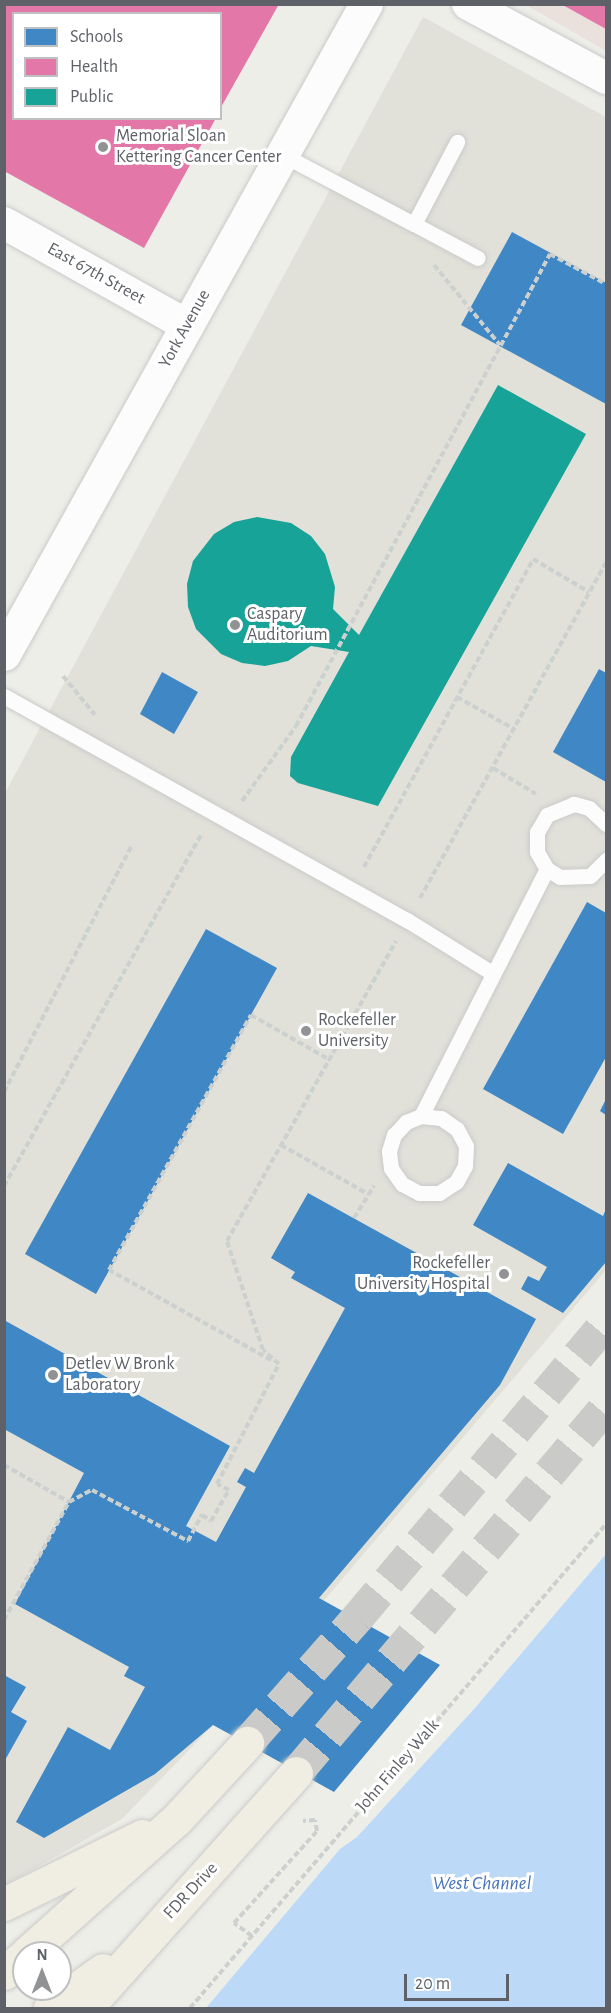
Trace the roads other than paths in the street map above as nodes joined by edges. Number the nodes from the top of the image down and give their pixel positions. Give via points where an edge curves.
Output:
1 (366, 4) edge
2 (468, 4) edge
3 (606, 78) edge
4 (458, 142) dead end
5 (283, 155) junction
6 (4, 223) edge
7 (414, 224) junction
8 (478, 258) dead end
9 (188, 326) junction
10 (4, 654) edge
11 (4, 696) edge
12 (606, 824) edge
13 (606, 860) edge
14 (547, 869) junction
15 (492, 974) junction
16 (421, 1116) junction
17 (247, 1743) tunnel mouth
18 (296, 1773) tunnel mouth
19 (176, 1820) junction
20 (4, 1904) edge
21 (146, 1940) junction
22 (41, 1941) edge
23 (50, 2008) edge
24 (86, 2008) edge

1 - 5 main road, York Avenue
2 - 3 street
4 - 7 lane
5 - 7 lane
5 - 9 main road, York Avenue
6 - 9 street, East 67th Street
7 - 8 lane
9 - 10 main road, York Avenue
11 - 15 lane via 407,920
12 - 14 lane via 589,808 574,804 547,815 537,832 537,852
13 - 14 lane via 590,876 575,879
14 - 15 lane
15 - 16 lane
16 - 16 lane via 406,1122 394,1135 389,1151 391,1168 402,1184 419,1193 438,1193 456,1182 465,1166 466,1146 457,1129 441,1118
17 - 19 highway
18 - 21 highway, FDR Drive
19 - 20 highway
19 - 22 highway
21 - 23 highway
21 - 24 highway, FDR Drive

